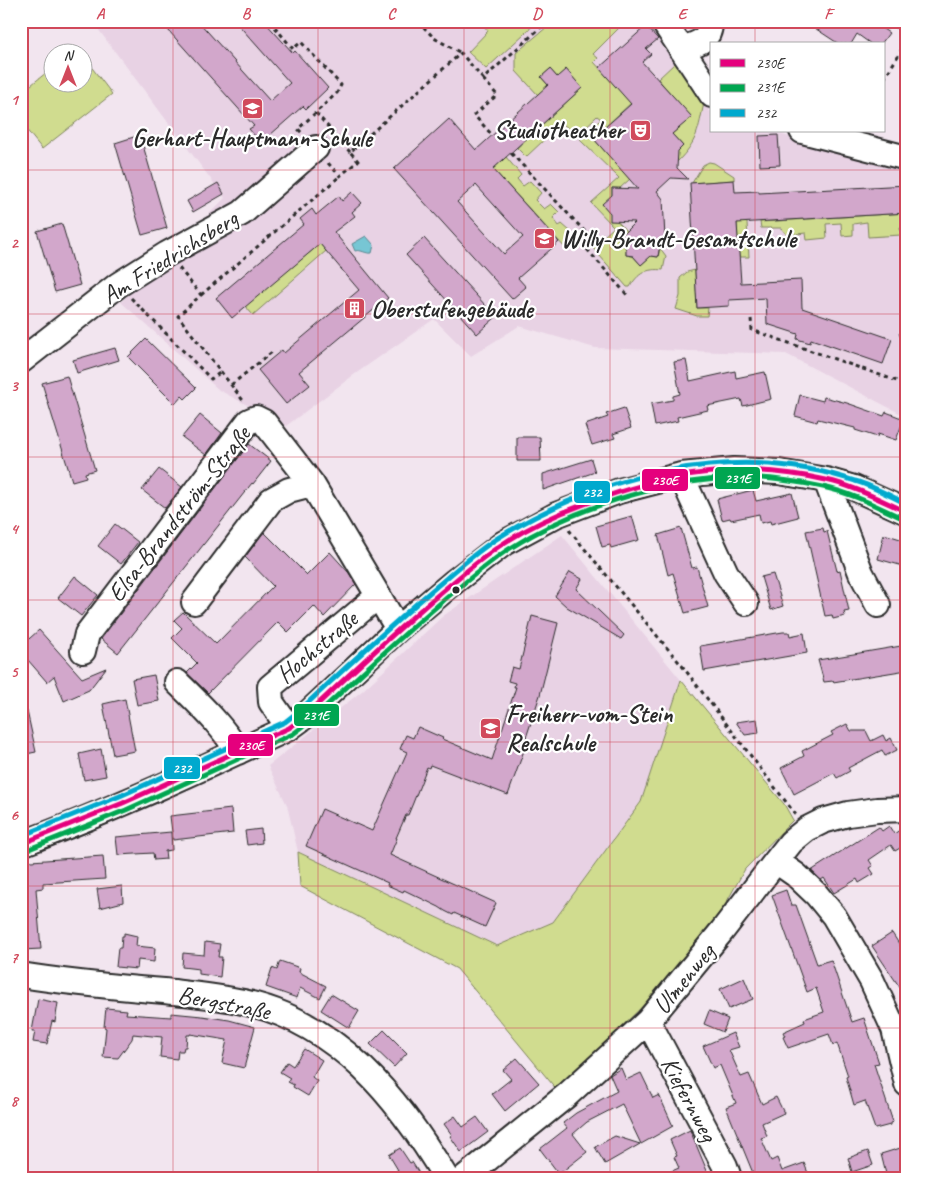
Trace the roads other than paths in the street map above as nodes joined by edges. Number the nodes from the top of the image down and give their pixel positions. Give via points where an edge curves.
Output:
1 (663, 21) edge
2 (710, 21) edge
3 (681, 49) junction
4 (710, 92) edge
5 (806, 132) edge
6 (316, 148) road end
7 (907, 158) edge
8 (21, 361) edge
9 (681, 475) junction
10 (826, 480) junction
11 (312, 484) junction
12 (907, 512) edge
13 (378, 596) junction
14 (194, 602) dead end
15 (746, 603) dead end
16 (878, 605) dead end
17 (398, 629) junction
18 (83, 652) dead end
19 (177, 682) dead end
20 (289, 728) junction
21 (238, 752) junction
22 (907, 810) edge
23 (21, 844) edge
24 (776, 861) junction
25 (21, 975) edge
26 (648, 1022) junction
27 (907, 1084) edge
28 (446, 1178) edge
29 (464, 1178) edge
30 (729, 1178) edge

1 - 3 street
2 - 3 street via 711,29 704,40
3 - 4 street
5 - 7 street
6 - 8 street, Am Friedrichsberg via 242,213 118,285
9 - 10 street, Hochstraße via 779,472
9 - 15 street via 726,572
9 - 17 street, Hochstraße via 619,491 556,515 504,543
10 - 12 street, Hochstraße via 854,488
10 - 16 street via 860,572
11 - 13 street, Elsa-Brandström-Straße
11 - 14 street via 289,490 271,500
11 - 18 street, Elsa-Brandström-Straße via 264,422 256,418 249,421 87,634
13 - 17 street, Elsa-Brandström-Straße
13 - 20 street, Hochstraße via 270,687 271,702
17 - 20 street, Hochstraße
19 - 21 street via 213,718
20 - 21 street, Hochstraße
21 - 23 street, Hochstraße
22 - 24 street, Ulmenweg via 877,810 823,821 791,842
24 - 26 street, Ulmenweg
24 - 27 street via 796,875 834,916 872,981 894,1029
25 - 28 street, Bergstraße via 206,996 245,1002 283,1014 314,1030 367,1071 402,1110
26 - 29 street, Ulmenweg via 567,1095
26 - 30 street, Kiefernweg

